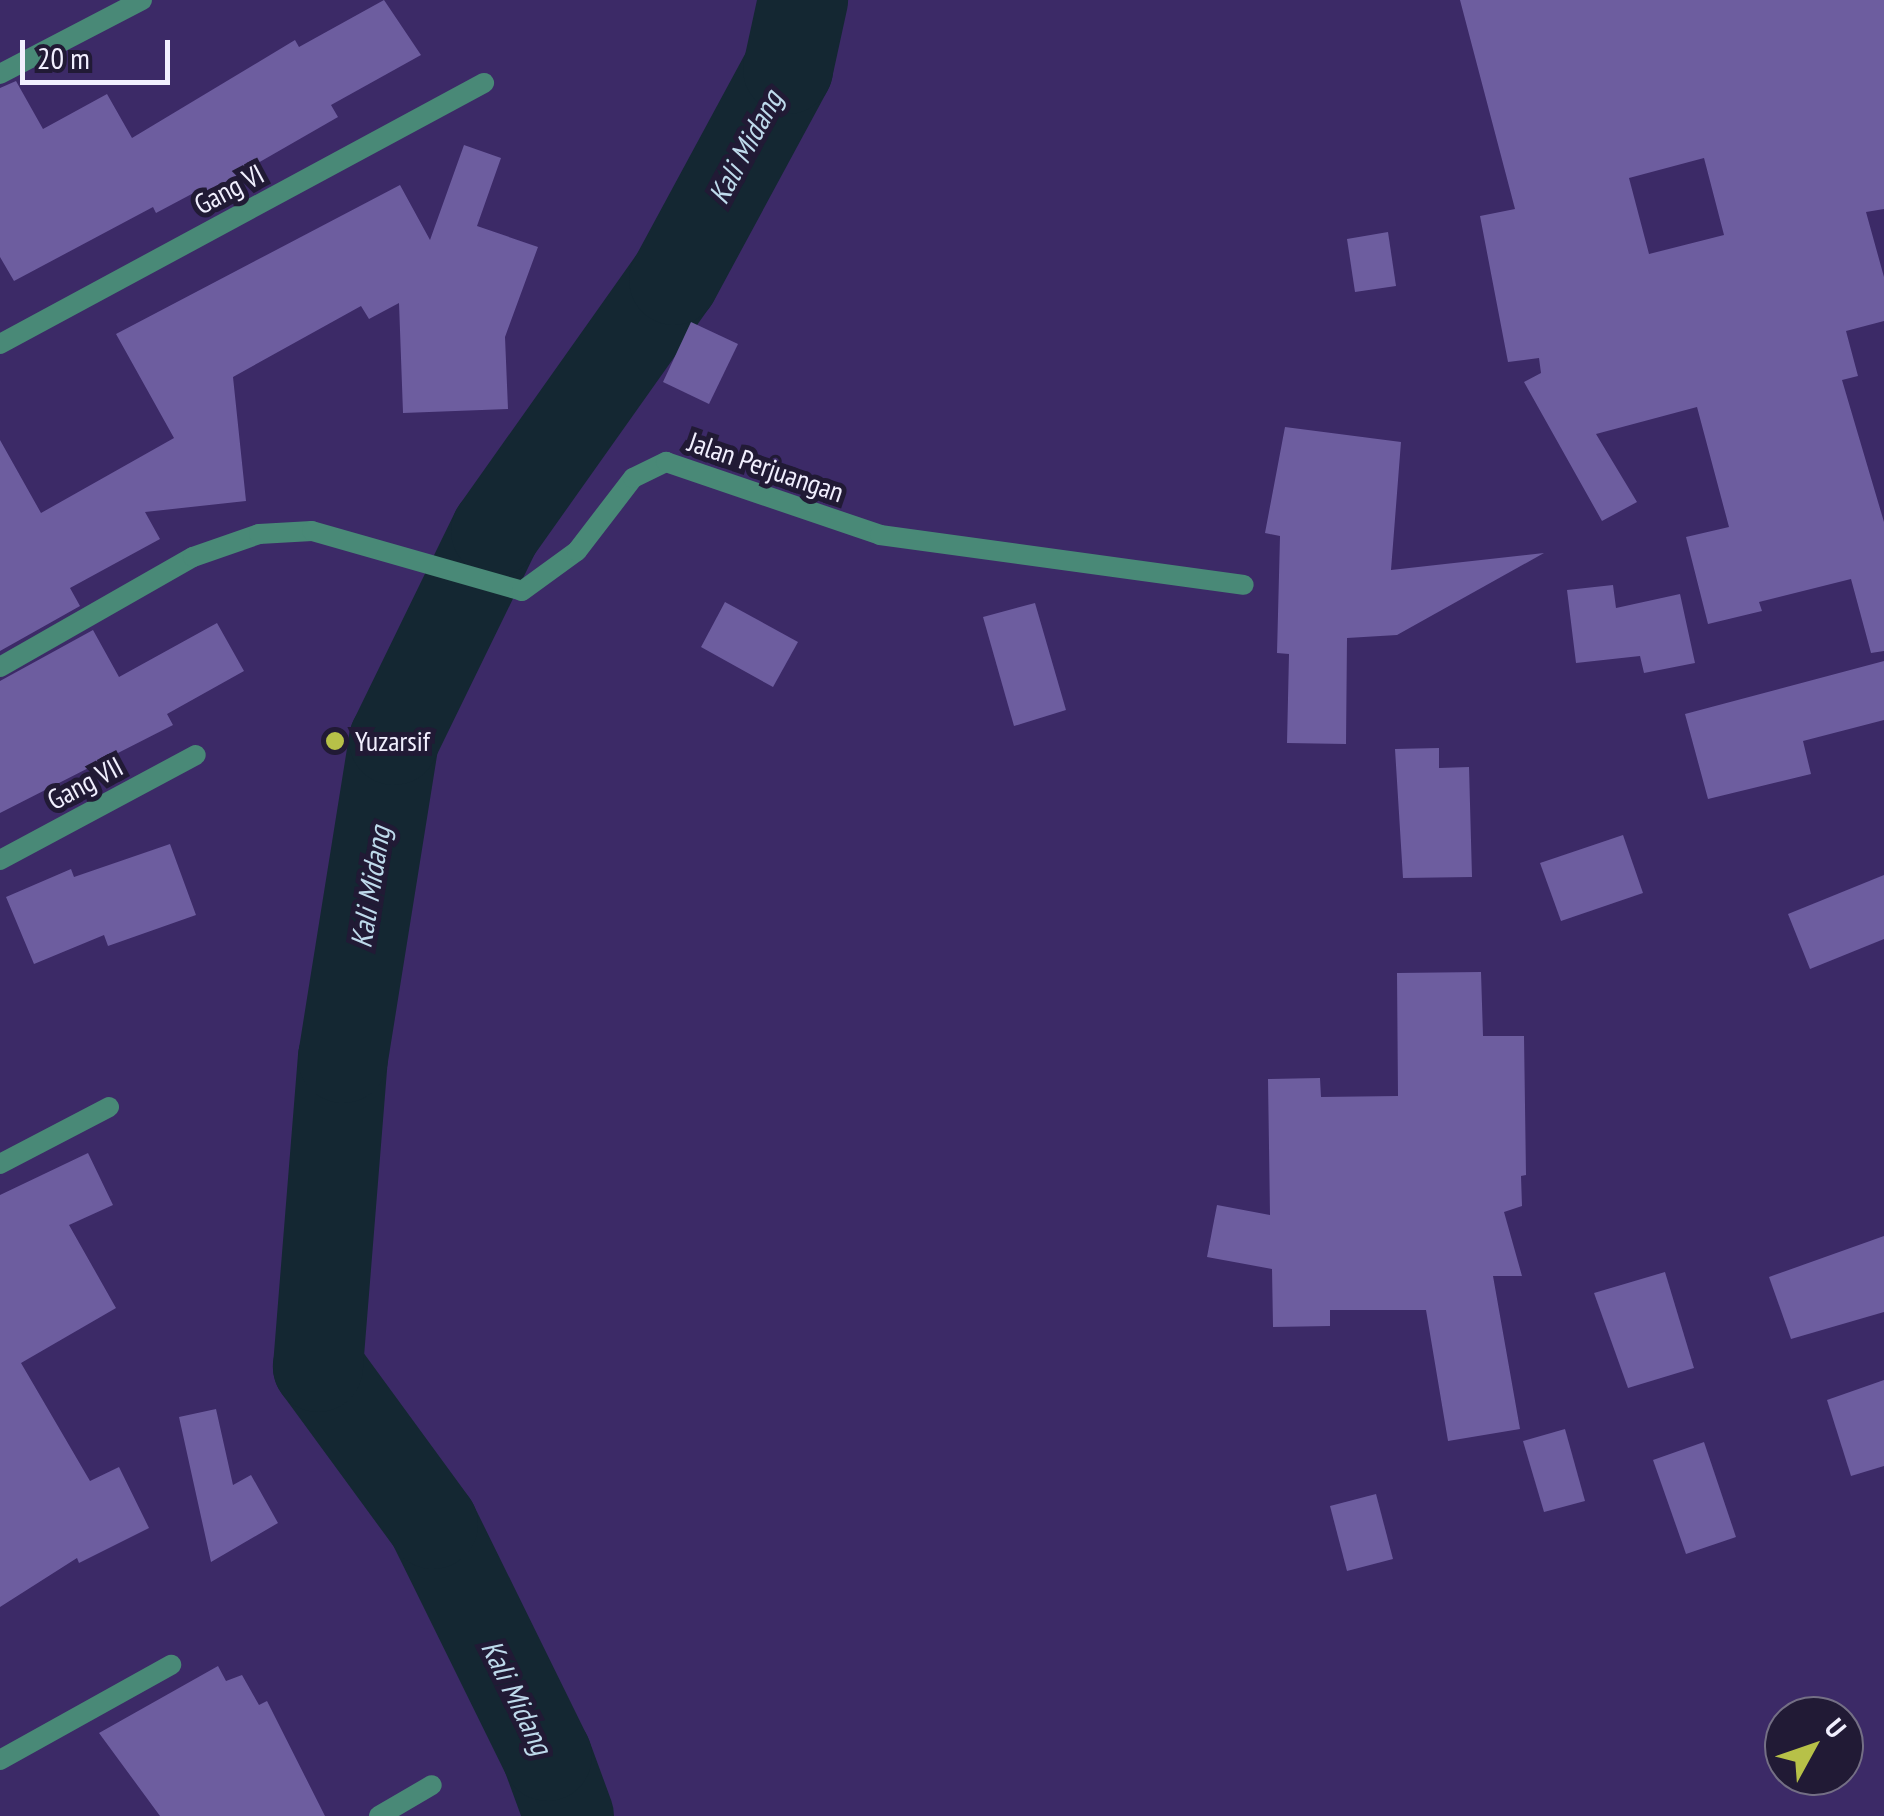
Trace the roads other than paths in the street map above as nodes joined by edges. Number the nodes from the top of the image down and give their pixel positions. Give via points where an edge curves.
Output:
1 (142, 0) edge
2 (0, 74) edge
3 (484, 83) dead end
4 (0, 344) edge
5 (1244, 586) dead end
6 (0, 667) edge
7 (196, 755) dead end
8 (0, 860) edge
9 (109, 1107) dead end
10 (0, 1164) edge
11 (171, 1665) dead end
12 (0, 1760) edge
13 (432, 1786) dead end
14 (378, 1816) edge

1 - 2 street
3 - 4 street, Gang VI
5 - 6 street, Jalan Perjuangan via 880,535 666,462 633,478 577,551 522,591 312,531 230,539
7 - 8 street, Gang VII
9 - 10 street
11 - 12 street
13 - 14 street

